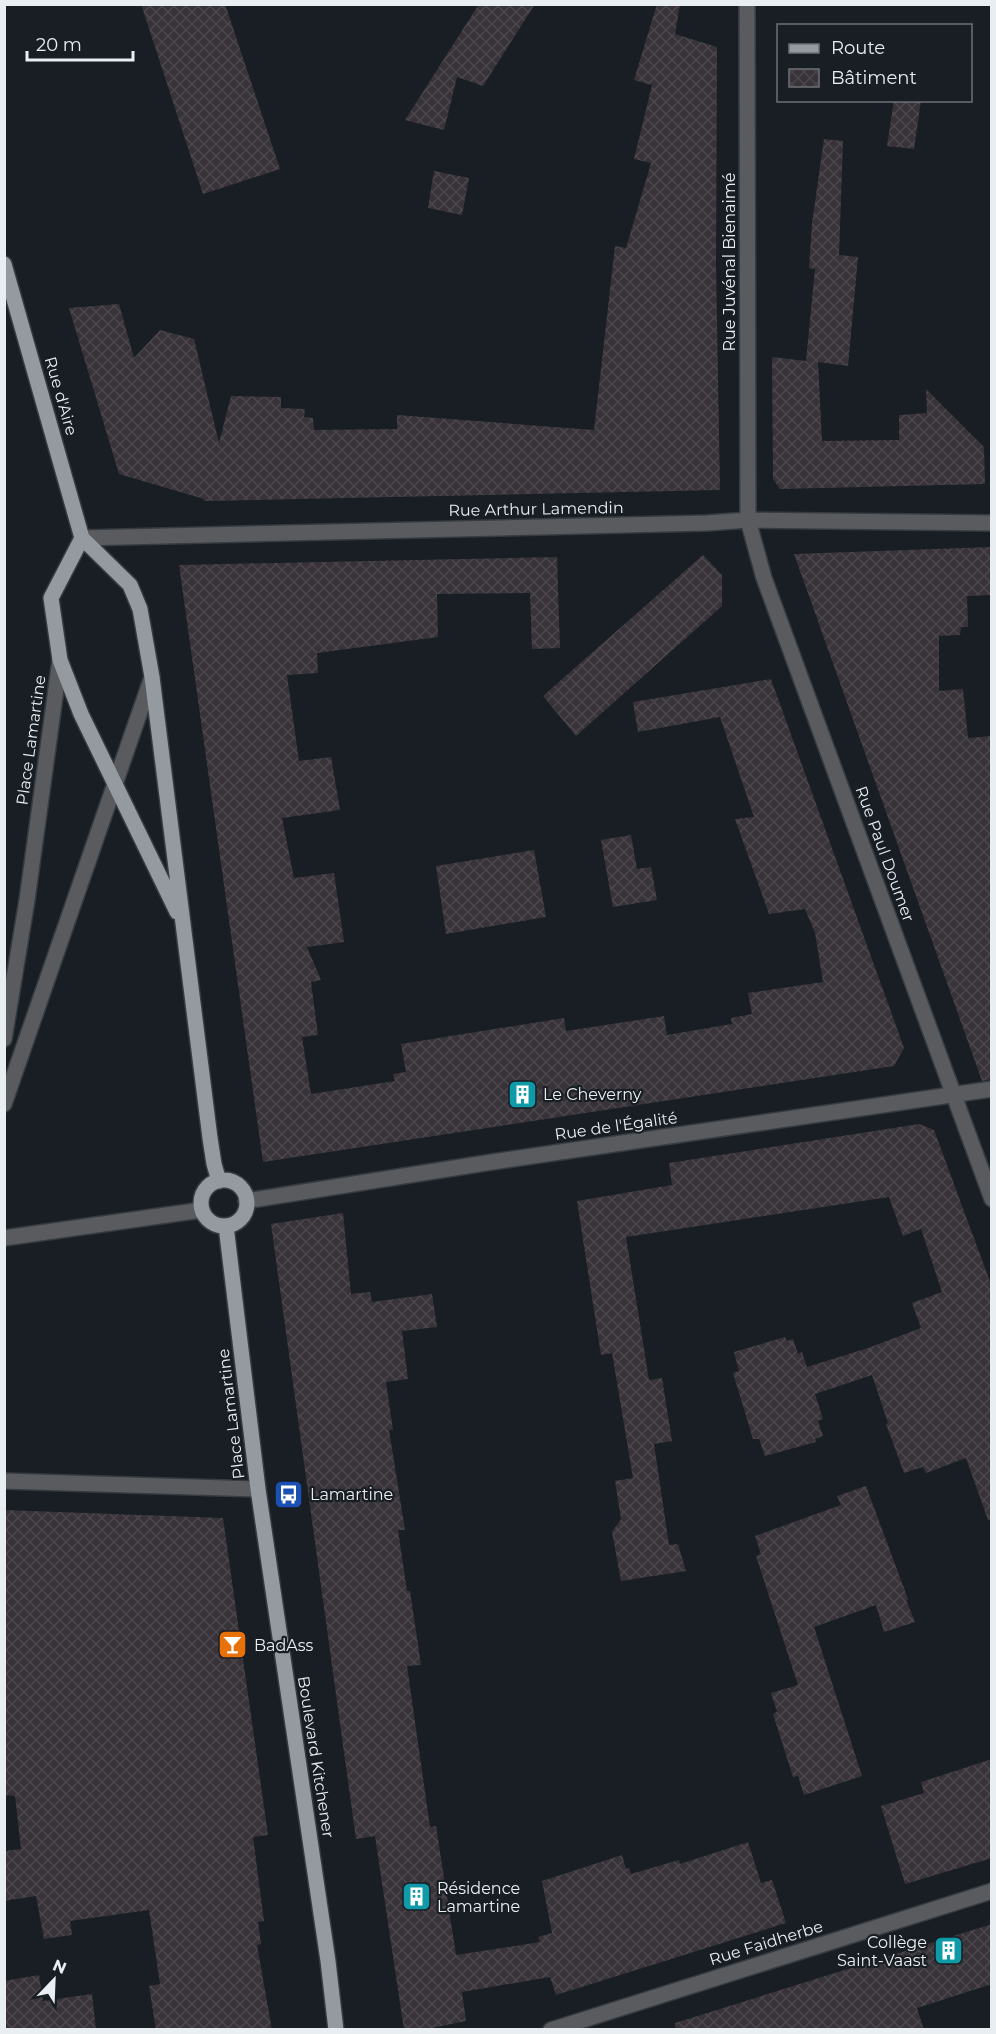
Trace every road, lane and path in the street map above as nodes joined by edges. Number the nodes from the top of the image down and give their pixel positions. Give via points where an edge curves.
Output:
1 (747, 4) edge
2 (4, 264) edge
3 (748, 520) junction
4 (992, 523) edge
5 (82, 538) junction
6 (60, 660) junction
7 (152, 677) junction
8 (114, 784) junction
9 (182, 922) junction
10 (4, 1039) edge
11 (992, 1089) edge
12 (953, 1095) junction
13 (4, 1104) edge
14 (219, 1181) junction
15 (992, 1199) edge
16 (246, 1201) junction
17 (202, 1210) junction
18 (226, 1226) junction
19 (4, 1238) edge
20 (4, 1480) edge
21 (258, 1489) junction
22 (992, 1891) edge
23 (336, 2030) edge
24 (551, 2030) edge

1 - 3 street, Rue Juvénal Bienaimé
2 - 5 main road, Rue d'Aire
3 - 4 street, Rue Arthur Lamendin
3 - 5 street, Rue Arthur Lamendin
3 - 12 street, Rue Paul Doumer via 764,578
5 - 6 main road, Place Lamartine via 51,598
5 - 7 main road, Place Lamartine via 130,585 140,609
6 - 8 main road, Place Lamartine
6 - 10 street, Place Lamartine
7 - 8 street, Place Lamartine
7 - 9 main road, Place Lamartine
8 - 9 main road, Place Lamartine
8 - 13 street, Place Lamartine
9 - 14 main road, Place Lamartine via 211,1147
11 - 12 street, Rue de l'Égalité
12 - 15 street, Rue Paul Doumer
12 - 16 street, Rue de l'Égalité
14 - 16 main road via 233,1183 244,1193
14 - 17 main road via 206,1189
16 - 18 main road via 243,1215
17 - 18 main road via 214,1224
17 - 19 street
18 - 21 main road, Place Lamartine
20 - 21 street, Place Lamartine
21 - 23 main road, Boulevard Kitchener
22 - 24 street, Rue Faidherbe

